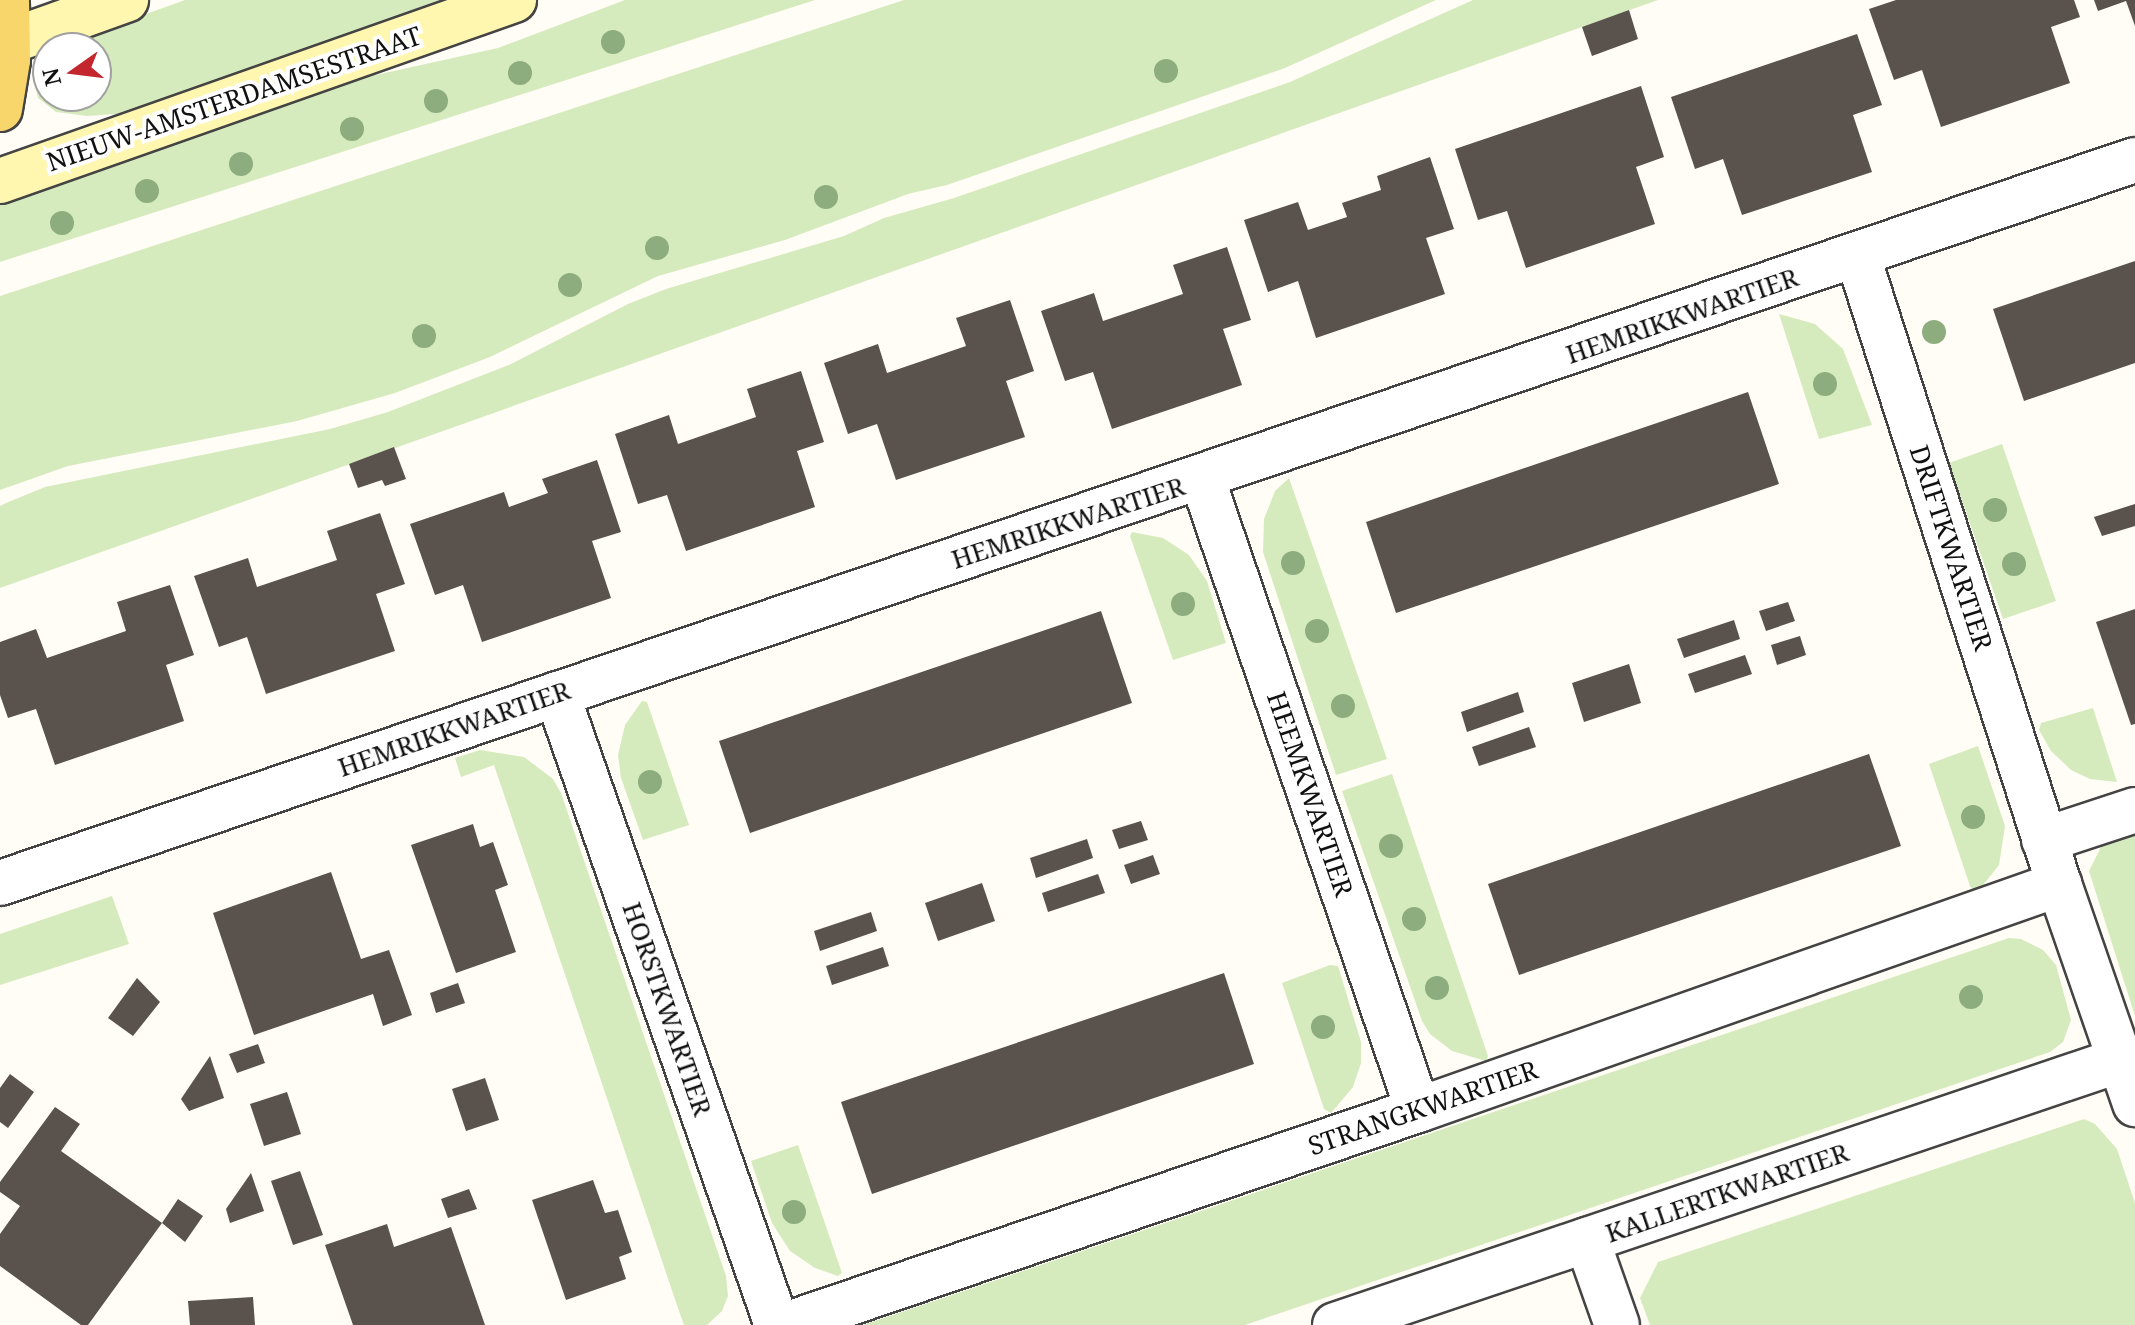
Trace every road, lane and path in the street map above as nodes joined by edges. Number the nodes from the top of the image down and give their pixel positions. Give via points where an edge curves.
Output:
1 (126, 0) edge
2 (514, 0) edge
3 (5, 29) edge
4 (0, 109) edge
5 (2135, 160) edge
6 (0, 181) edge
7 (1858, 257) junction
8 (1202, 478) junction
9 (557, 694) junction
10 (2135, 810) edge
11 (2044, 840) junction
12 (0, 883) edge
13 (2059, 884) junction
14 (2120, 1060) junction
15 (2135, 1104) edge
16 (1418, 1110) junction
17 (1587, 1240) junction
18 (777, 1325) edge
19 (785, 1325) edge
20 (1335, 1325) edge
21 (1617, 1325) edge

1 - 3 main road
2 - 6 main road, NIEUW-AMSTERDAMSESTRAAT
3 - 4 main road via 8,60
5 - 7 street, HEMRIKKWARTIER
7 - 8 street, HEMRIKKWARTIER
7 - 11 street, DRIFTKWARTIER
8 - 9 street, HEMRIKKWARTIER
8 - 16 street, HEEMKWARTIER
9 - 12 street, HEMRIKKWARTIER
9 - 18 street, HORSTKWARTIER
10 - 11 street
11 - 13 street, DRIFTKWARTIER
13 - 14 street, DRIFTKWARTIER
13 - 16 street, STRANGKWARTIER
14 - 15 street, DRIFTKWARTIER
14 - 17 street, KALLERTKWARTIER
16 - 19 street, STRANGKWARTIER
17 - 20 street, KALLERTKWARTIER
17 - 21 street

